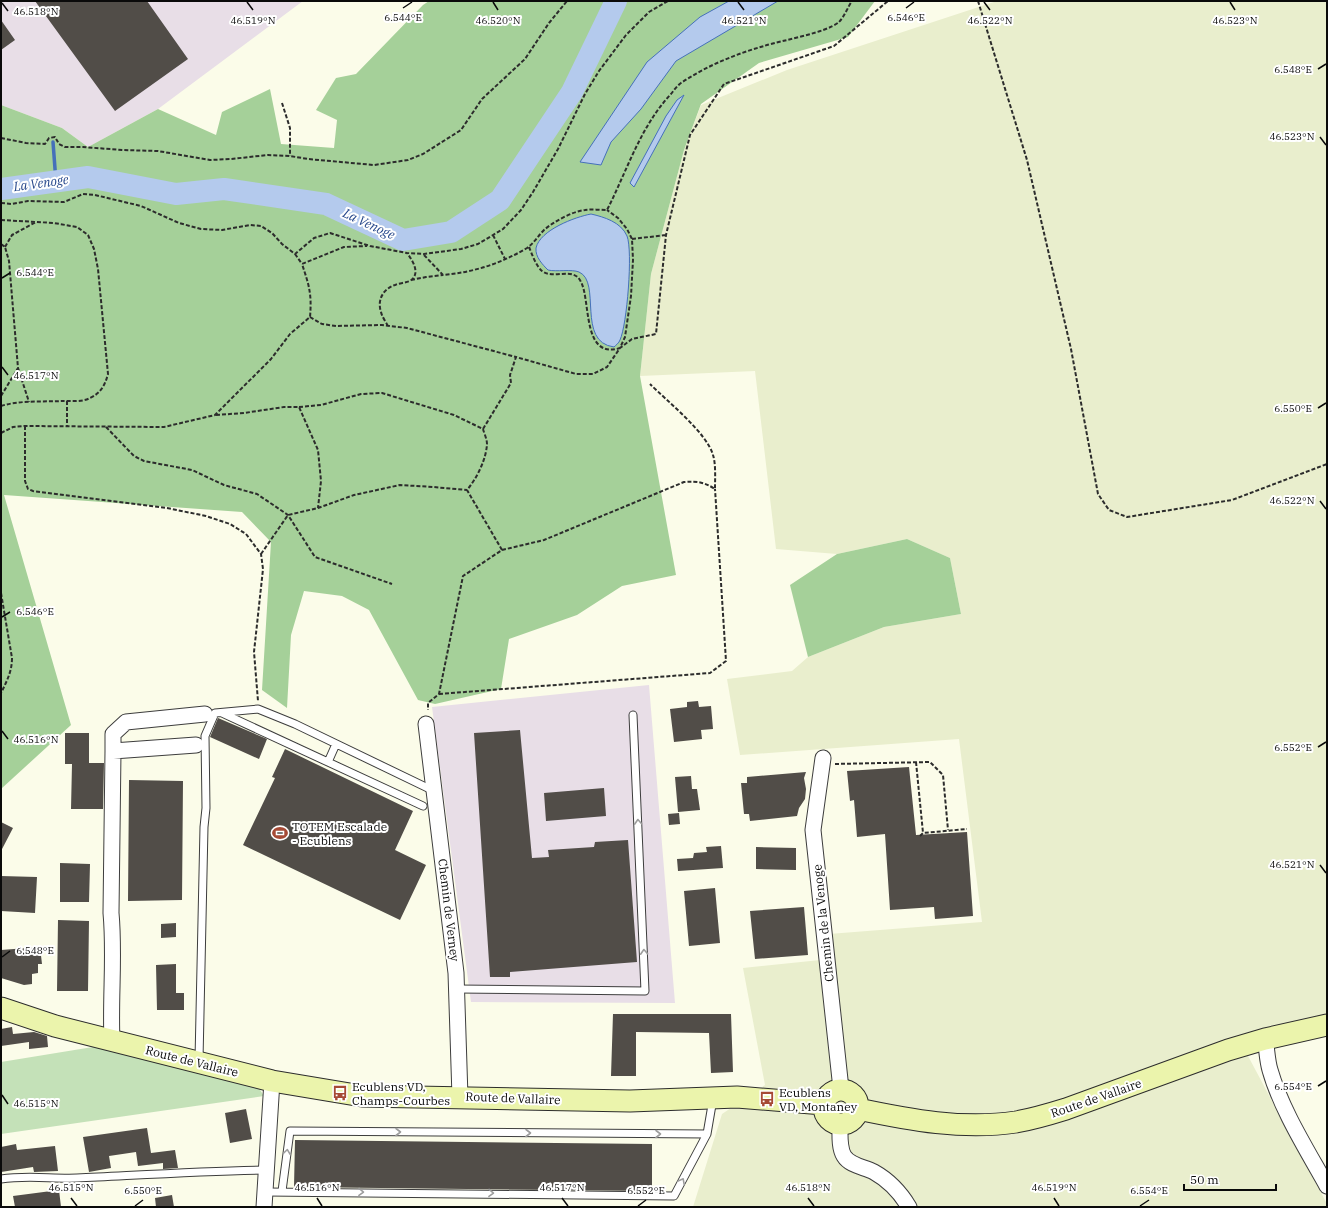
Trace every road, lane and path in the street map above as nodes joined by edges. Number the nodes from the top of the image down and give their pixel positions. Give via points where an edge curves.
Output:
1 (566, 1) edge
2 (668, 1) edge
3 (852, 1) edge
4 (888, 1) edge
5 (978, 1) edge
6 (282, 103) dead end
7 (1, 138) edge
8 (290, 156) junction
9 (1, 203) edge
10 (607, 210) junction
11 (1, 220) edge
12 (36, 222) junction
13 (494, 235) junction
14 (666, 235) junction
15 (632, 240) junction
16 (1, 244) edge
17 (370, 246) junction
18 (5, 247) junction
19 (528, 247) junction
20 (408, 253) junction
21 (295, 254) junction
22 (424, 254) junction
23 (505, 259) junction
24 (302, 264) junction
25 (443, 276) junction
26 (410, 280) junction
27 (310, 317) junction
28 (388, 326) junction
29 (620, 348) junction
30 (516, 357) junction
31 (18, 368) junction
32 (650, 384) dead end
33 (1, 396) edge
34 (67, 401) junction
35 (29, 402) junction
36 (1, 406) edge
37 (299, 407) junction
38 (215, 415) junction
39 (25, 426) junction
40 (67, 426) junction
41 (106, 428) junction
42 (482, 429) junction
43 (1, 433) edge
44 (1327, 464) edge
45 (715, 489) junction
46 (467, 490) junction
47 (318, 508) junction
48 (288, 515) junction
49 (502, 550) junction
50 (261, 554) junction
51 (392, 584) dead end
52 (1, 594) edge
53 (1, 693) edge
54 (439, 694) junction
55 (258, 709) junction
56 (221, 712) junction
57 (205, 714) dead end
58 (632, 715) dead end
59 (426, 724) joint
60 (336, 744) junction
61 (196, 745) dead end
62 (113, 751) junction
63 (822, 761) joint
64 (328, 762) junction
65 (916, 762) junction
66 (434, 792) junction
67 (423, 806) dead end
68 (967, 829) dead end
69 (948, 830) junction
70 (923, 833) junction
71 (920, 836) dead end
72 (457, 989) junction
73 (1, 1008) edge
74 (1327, 1025) edge
75 (1265, 1039) junction
76 (112, 1041) junction
77 (199, 1063) junction
78 (272, 1081) junction
79 (841, 1089) junction
80 (460, 1097) junction
81 (713, 1097) junction
82 (823, 1104) junction
83 (858, 1109) junction
84 (840, 1125) junction
85 (707, 1134) junction
86 (267, 1170) junction
87 (1, 1179) edge
88 (1327, 1186) edge
89 (282, 1191) junction
90 (266, 1192) junction
91 (264, 1207) edge
92 (909, 1207) edge

1 - 8 path via 525,59 482,99 460,130 423,154 408,160 374,165
2 - 13 path via 649,12 626,35 599,71 558,149 521,210
3 - 10 path via 840,21 824,30 763,46 719,62 680,84 661,104 647,127
4 - 14 path via 834,46 724,84 690,135
5 - 44 path via 1027,160 1072,349 1098,494 1109,510 1127,517 1232,500
6 - 8 path via 290,128
7 - 8 path via 45,144 49,138 55,136 59,144 65,147 158,151 210,160 268,155
9 - 21 path via 64,202 83,194 95,195 141,206 179,223 201,229 222,230 250,225 261,226
10 - 15 path via 627,228
10 - 19 path via 584,210 553,223
11 - 12 path
12 - 18 path via 12,234
12 - 34 path via 77,227 88,235 98,269 108,374 105,385 94,396 89,399
13 - 22 path via 478,244 461,249
13 - 23 path
14 - 15 path
14 - 29 path via 656,334 632,339
15 - 29 path via 630,296 625,337
16 - 18 path
17 - 20 path
17 - 21 path via 330,233 314,238
17 - 24 path via 344,247
18 - 31 path via 9,261
19 - 23 path
19 - 29 path via 543,271 550,274 575,275 581,280 590,328 596,342 605,349
20 - 22 path
20 - 26 path via 414,263 415,272
21 - 24 path
22 - 25 path
23 - 25 path via 474,271
24 - 27 path via 312,300
25 - 26 path
26 - 28 path via 395,284 384,291 379,300 381,312
27 - 28 path via 329,325
27 - 38 path via 290,334 270,359
28 - 30 path via 407,328
29 - 30 path via 606,367 593,374 576,374
30 - 42 path via 510,375 511,383
31 - 33 path
31 - 35 path
32 - 45 path via 697,429 707,443 714,455
34 - 35 path
34 - 40 path
35 - 36 path
37 - 38 path
37 - 42 path via 321,406 362,394 382,393 454,415
37 - 47 path via 318,450 321,481
38 - 41 path via 164,427
39 - 40 path
39 - 43 path via 13,427
39 - 50 path via 24,481 33,491 167,508 206,516 230,524 246,534
40 - 41 path
41 - 48 path via 134,456 144,461 192,470 224,485 256,494
42 - 46 path via 487,443 483,461 475,481
45 - 49 path via 698,481 684,482 544,540
45 - 54 path via 726,661 710,673
46 - 47 path via 400,486 354,495
46 - 49 path
47 - 48 path
48 - 50 path
48 - 51 path via 315,557
49 - 54 path via 463,576
50 - 55 path via 263,569 254,652
52 - 53 path via 12,668
54 - 59 path via 428,703
55 - 56 lane
55 - 60 lane
56 - 64 lane
56 - 77 lane via 215,713 205,736 206,808
57 - 62 street via 126,722 113,734
72 -> 58 lane via 646,991
59 - 66 street, Chemin de Verney
60 - 64 lane
60 - 66 lane
61 - 62 street
62 - 76 street
63 - 65 path
63 - 79 street, Chemin de la Venoge via 813,830
64 - 67 lane
65 - 69 path via 930,762 943,775
65 - 70 path
66 - 72 street, Chemin de Verney
68 - 69 path
69 - 70 path
70 - 71 path
72 - 80 street, Chemin de Verney
73 - 76 street, Route de Vallaire
74 - 75 street, Route de Vallaire
75 - 83 street, Route de Vallaire via 1066,1109 1016,1122 981,1125 944,1124
75 - 88 street via 1275,1084 1293,1124
76 - 77 street, Route de Vallaire
77 - 78 street, Route de Vallaire
78 - 80 street, Route de Vallaire via 362,1096
78 - 86 street
79 - 82 street via 831,1092
79 - 83 street via 855,1097
80 - 81 street, Route de Vallaire via 630,1100
81 - 82 street, Route de Vallaire
81 - 85 lane
82 - 84 street via 826,1117
83 - 84 street via 852,1120
84 - 92 street via 844,1156 852,1163 891,1183
89 -> 85 lane via 674,1196
89 -> 85 lane via 290,1131
86 - 87 lane via 72,1178 20,1176
86 - 90 street
89 - 90 lane
90 - 91 street

